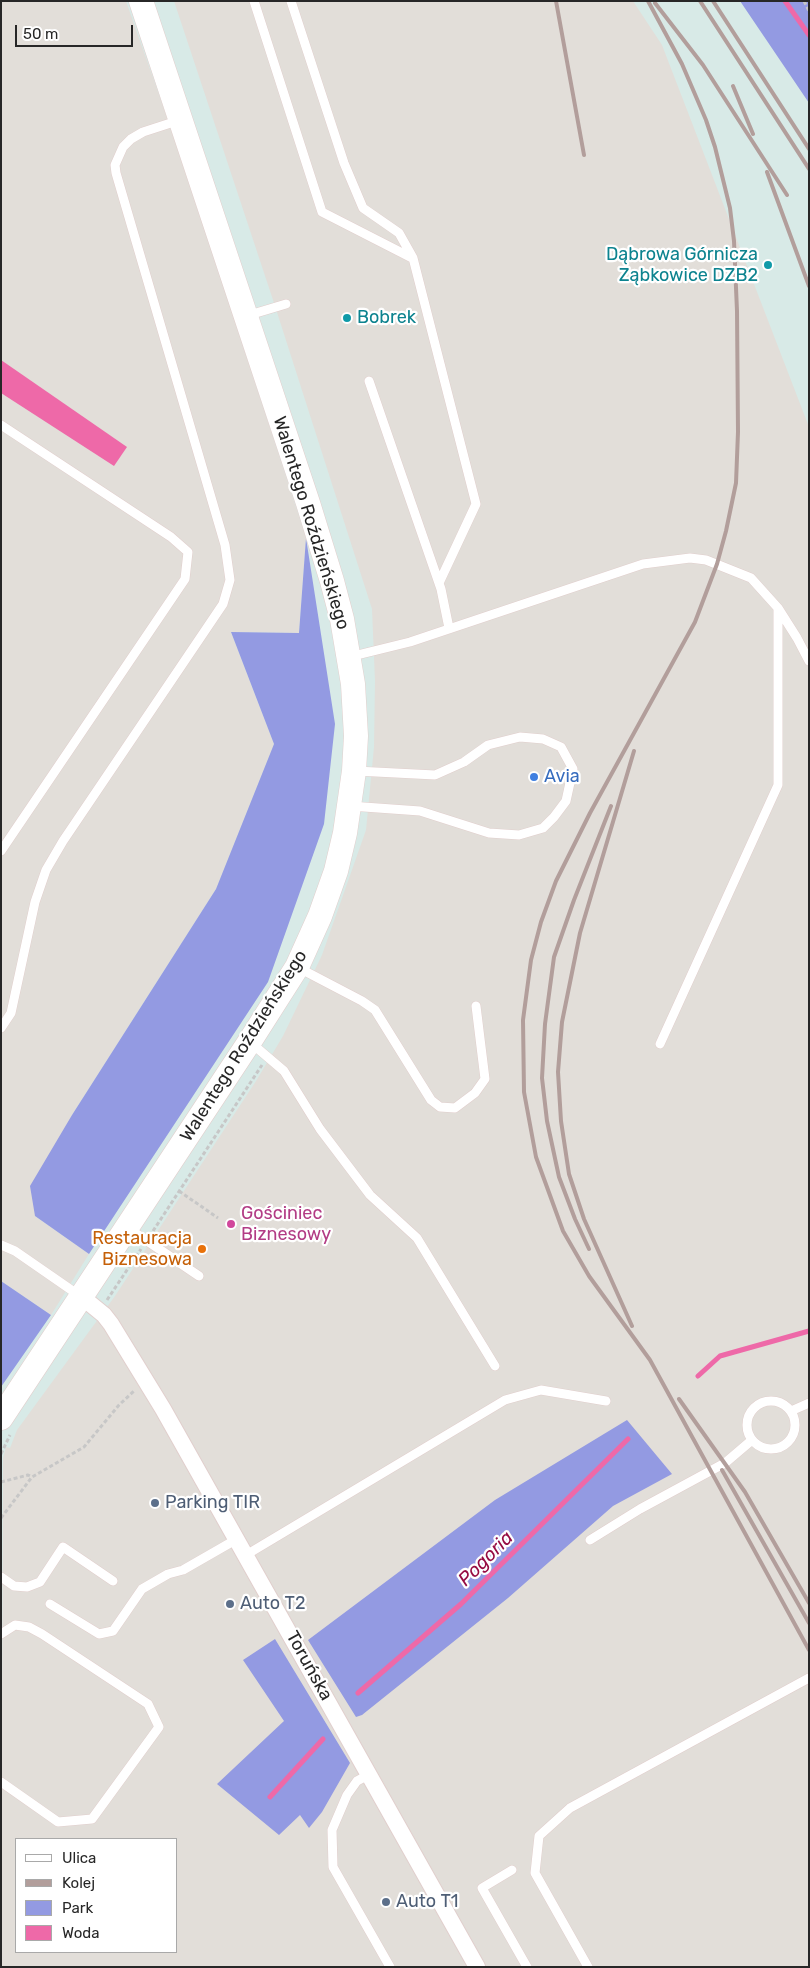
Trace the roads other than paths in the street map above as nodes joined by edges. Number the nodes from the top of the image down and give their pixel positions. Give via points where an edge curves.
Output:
1 (141, 1) edge
2 (254, 1) edge
3 (290, 1) edge
4 (180, 120) junction
5 (413, 258) junction
6 (286, 304) dead end
7 (246, 316) junction
8 (369, 381) dead end
9 (1, 425) edge
10 (439, 583) junction
11 (778, 608) junction
12 (449, 628) junction
13 (350, 657) junction
14 (809, 660) edge
15 (354, 771) junction
16 (350, 806) junction
17 (1, 851) edge
18 (297, 967) junction
19 (476, 1006) dead end
20 (1, 1028) edge
21 (660, 1044) dead end
22 (258, 1048) junction
23 (137, 1234) junction
24 (1, 1245) edge
25 (199, 1276) dead end
26 (82, 1297) junction
27 (495, 1366) dead end
28 (606, 1401) dead end
29 (809, 1403) edge
30 (791, 1411) junction
31 (1, 1418) edge
32 (752, 1440) junction
33 (237, 1539) junction
34 (590, 1540) dead end
35 (246, 1555) junction
36 (1, 1577) edge
37 (113, 1581) dead end
38 (50, 1604) dead end
39 (1, 1634) edge
40 (809, 1678) edge
41 (370, 1774) junction
42 (1, 1782) edge
43 (512, 1870) dead end
44 (390, 1967) edge
45 (478, 1967) edge
46 (527, 1967) edge
47 (588, 1967) edge

1 - 4 street, Walentego Roździeńskiego
2 - 5 lane via 322,212
3 - 5 lane via 344,163 363,208 399,233
4 - 7 street, Walentego Roździeńskiego
4 - 20 lane via 143,132 131,140 123,147 116,173 225,544 230,580 223,604 46,870 35,902 10,1013
5 - 10 lane via 476,504
6 - 7 lane
7 - 13 street, Walentego Roździeńskiego via 308,503
8 - 10 lane
9 - 17 lane via 171,536 188,552 185,579
10 - 12 lane
11 - 12 lane via 751,578 706,560 690,558 643,564
11 - 14 lane
11 - 21 lane via 778,785
12 - 13 lane
13 - 15 street, Walentego Roździeńskiego via 355,709
15 - 16 street, Walentego Roździeńskiego
15 - 16 lane via 435,775 464,762 488,745 520,737 543,739 560,747 573,769 566,801 554,817 543,828 519,835 489,833 420,811
16 - 18 street, Walentego Roździeńskiego via 328,894
18 - 19 lane via 375,1010 431,1100 440,1107 455,1108 475,1093 485,1079
18 - 22 street, Walentego Roździeńskiego
22 - 23 street, Walentego Roździeńskiego
22 - 27 lane via 284,1071 320,1129 370,1195 417,1238
23 - 25 lane
23 - 26 street, Walentego Roździeńskiego
24 - 26 lane via 15,1251
26 - 31 street, Walentego Roździeńskiego
26 - 33 street, Toruńska via 106,1317 148,1383
28 - 35 lane via 540,1390 505,1400
29 - 30 lane
30 - 32 lane via 795,1425 785,1444 772,1449
30 - 32 lane via 778,1402 756,1406 748,1418 748,1433
32 - 34 lane via 725,1463
33 - 35 street, Toruńska
33 - 38 lane via 142,1589 113,1630 99,1634
35 - 41 street, Toruńska
36 - 37 lane via 14,1586 27,1587 40,1582 63,1548
39 - 42 lane via 15,1626 29,1627 42,1634 148,1704 159,1727 92,1819 58,1822
40 - 47 lane via 570,1808 539,1836 535,1874
41 - 44 lane via 357,1781 347,1795 332,1830 333,1867
41 - 45 street, Toruńska
43 - 46 lane via 482,1888

